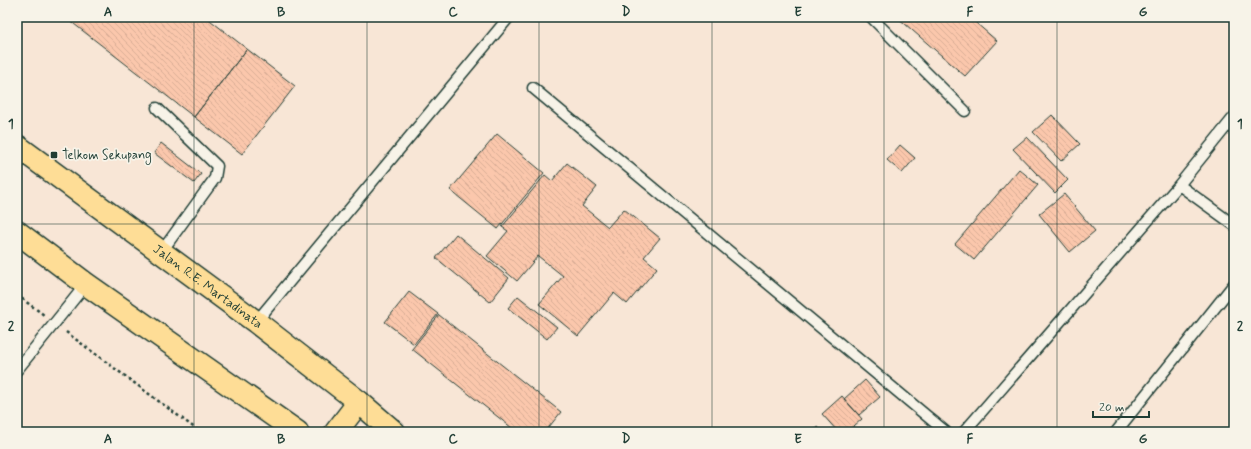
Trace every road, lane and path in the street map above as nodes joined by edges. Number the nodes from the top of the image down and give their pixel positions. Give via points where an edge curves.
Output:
1 (509, 17) edge
2 (871, 17) edge
3 (533, 88) dead end
4 (157, 108) dead end
5 (965, 111) dead end
6 (1234, 118) edge
7 (17, 146) edge
8 (1179, 185) junction
9 (1234, 225) edge
10 (17, 232) edge
11 (162, 251) junction
12 (86, 284) junction
13 (1234, 284) edge
14 (17, 296) edge
15 (256, 322) junction
16 (54, 323) junction
17 (17, 370) edge
18 (359, 402) junction
19 (200, 432) edge
20 (297, 432) edge
21 (336, 432) edge
22 (394, 432) edge
23 (946, 432) edge
24 (964, 432) edge
25 (1116, 432) edge

1 - 15 lane
2 - 5 lane
3 - 23 lane
4 - 11 lane via 217,166 215,178
6 - 8 lane
7 - 11 highway, Jalan R.E. Martadinata
8 - 9 lane
8 - 24 lane
10 - 12 highway
11 - 15 highway, Jalan R.E. Martadinata
12 - 16 lane
12 - 20 highway
13 - 25 lane
14 - 16 path
15 - 18 highway, Jalan R.E. Martadinata
16 - 17 lane
16 - 19 path
18 - 21 highway
18 - 22 highway, Jalan R.E. Martadinata

